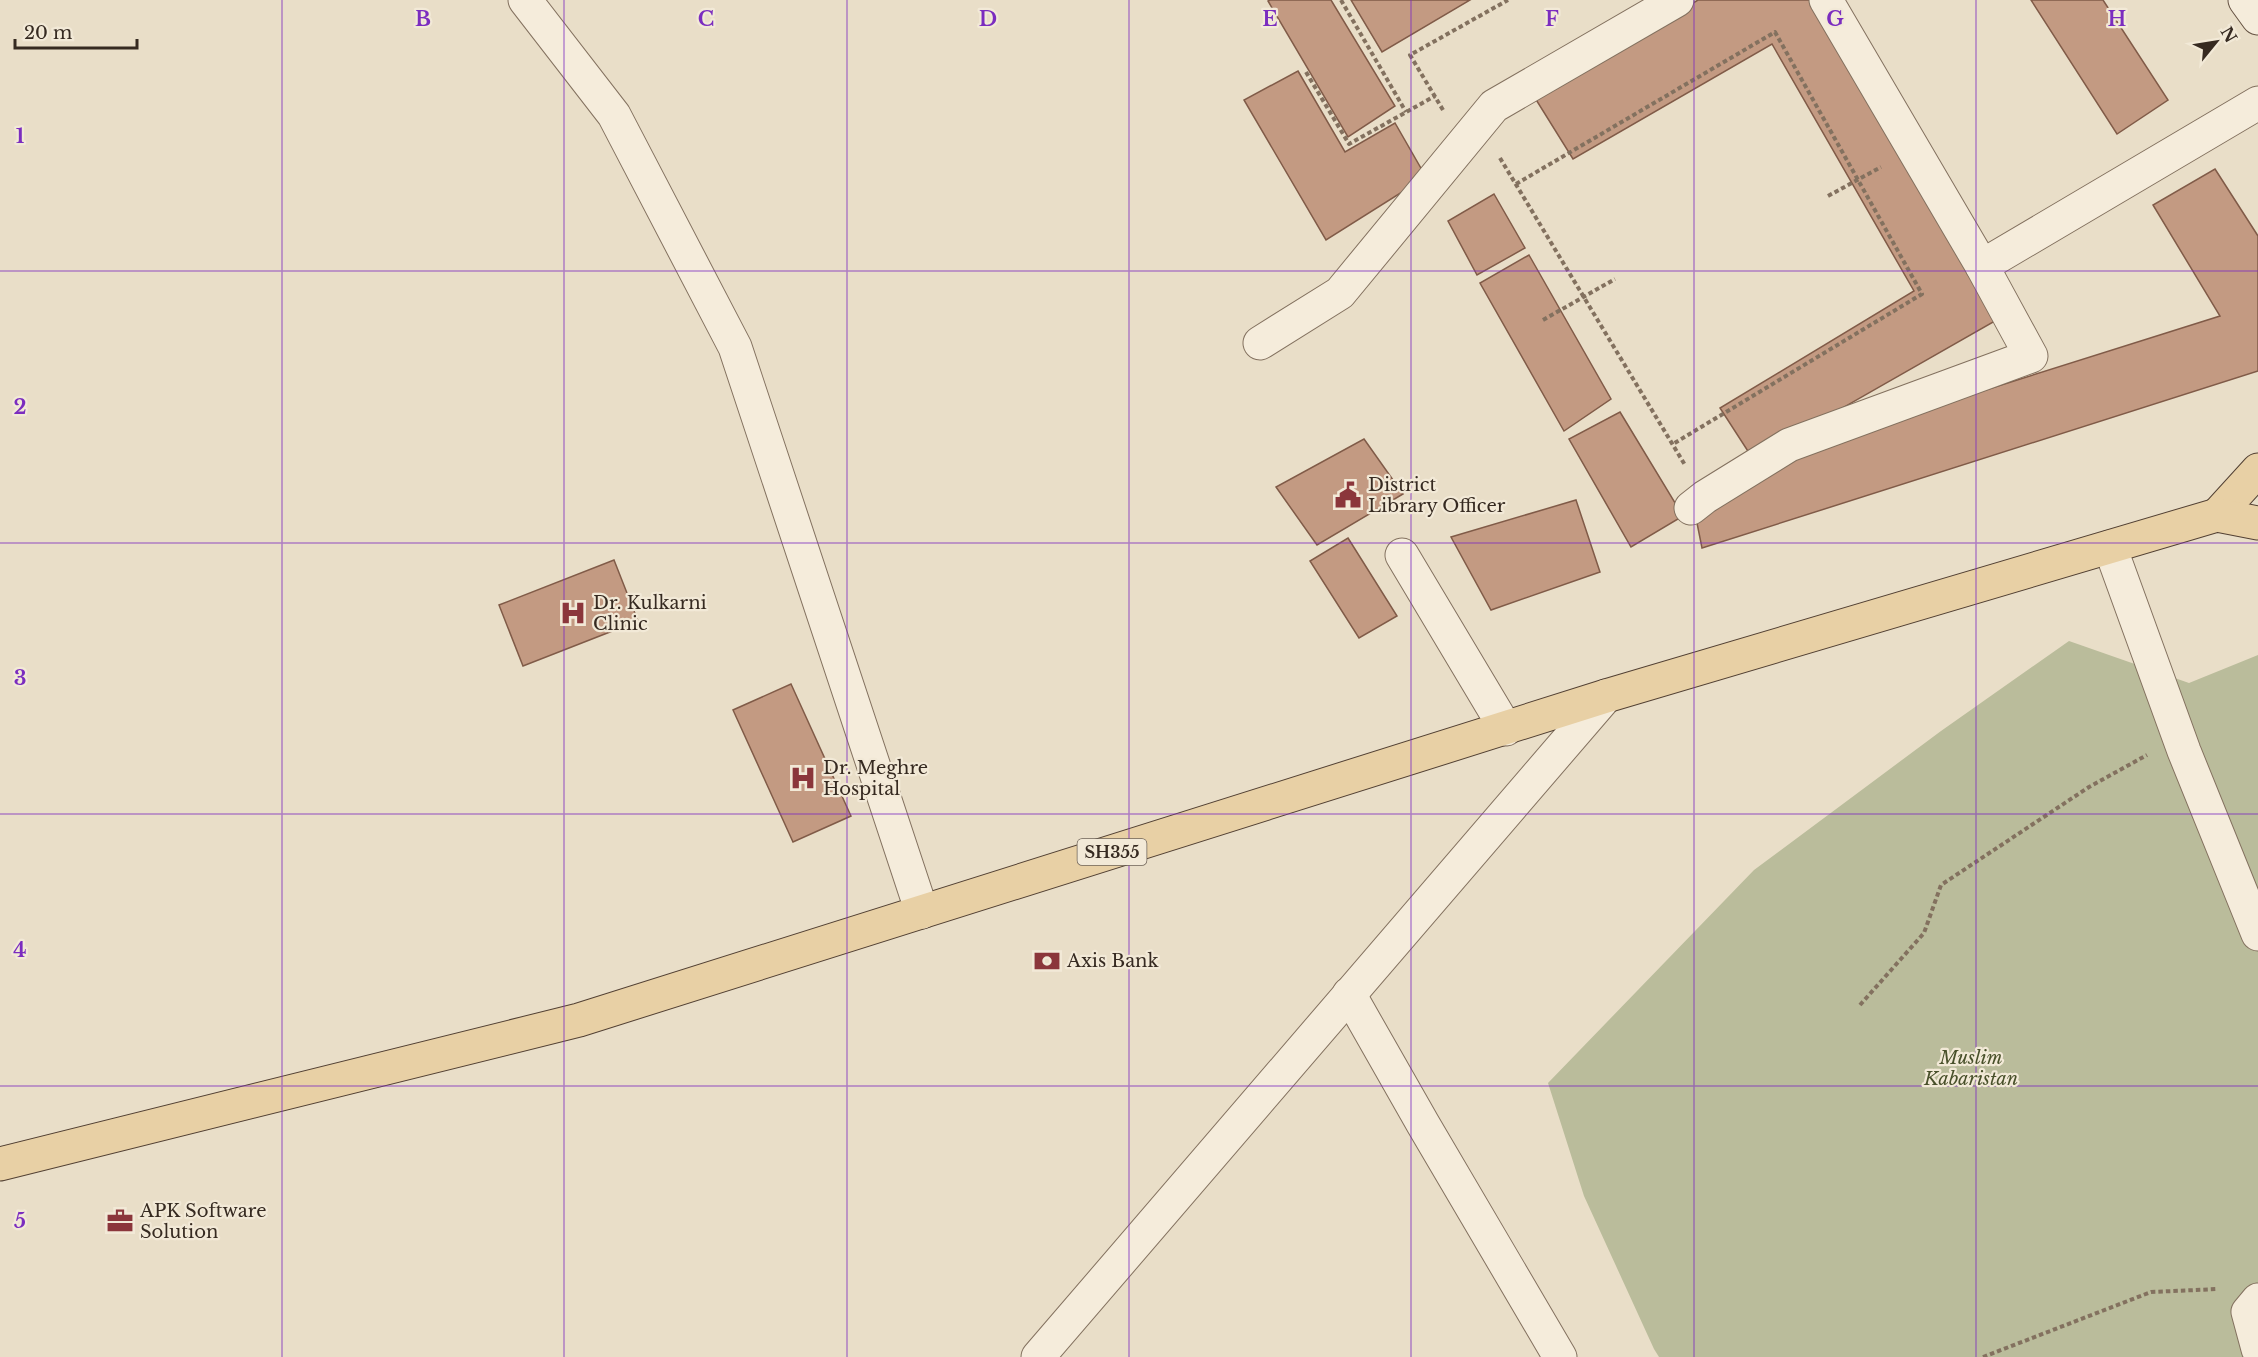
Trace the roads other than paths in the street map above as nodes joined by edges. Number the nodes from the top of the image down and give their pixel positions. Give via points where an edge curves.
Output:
1 (525, 0) edge
2 (1677, 0) edge
3 (1826, 0) edge
4 (2245, 0) edge
5 (2258, 18) edge
6 (2258, 103) edge
7 (1982, 266) junction
8 (1260, 344) dead end
9 (2258, 470) edge
10 (1698, 502) road end
11 (2217, 514) junction
12 (2258, 523) edge
13 (2110, 547) junction
14 (1402, 555) dead end
15 (1606, 696) junction
16 (1506, 729) junction
17 (922, 912) junction
18 (2258, 934) edge
19 (1350, 994) junction
20 (0, 1164) edge
21 (2258, 1300) edge
22 (2258, 1349) edge
23 (1038, 1357) edge
24 (1560, 1357) edge

1 - 17 street via 614,115 735,347
2 - 8 street via 1494,106 1340,293
3 - 7 street
4 - 5 street
6 - 7 street
7 - 10 street via 2031,356 1789,445
9 - 11 main road, SH355
11 - 12 main road, SH355
11 - 13 main road, SH355
13 - 15 main road, SH355
13 - 18 street via 2179,737
14 - 16 street
15 - 16 main road, SH355
15 - 19 street
16 - 17 main road, SH355
17 - 20 main road, SH355 via 579,1020
19 - 23 street
19 - 24 street
21 - 22 street via 2248,1312

